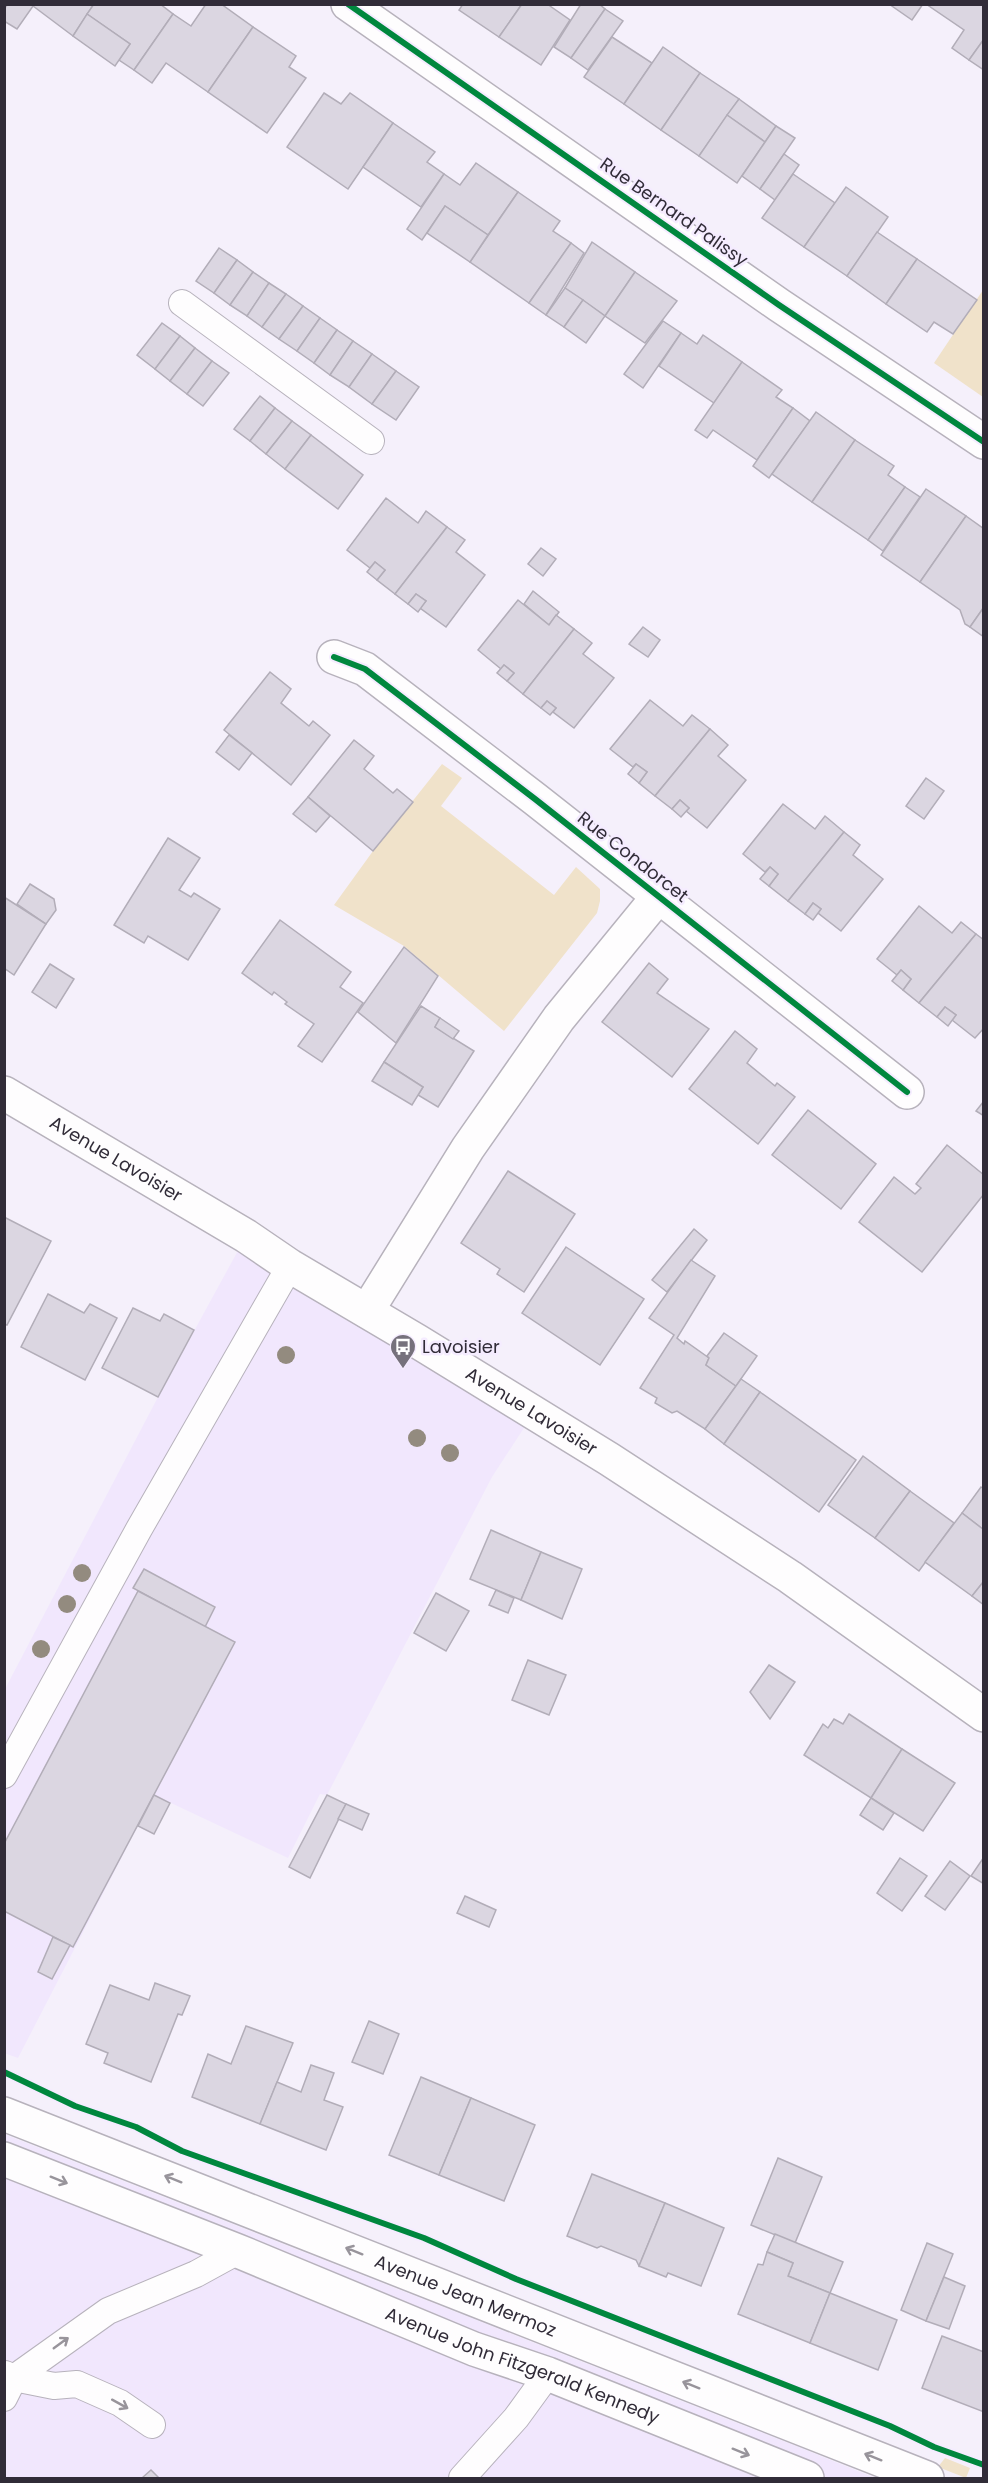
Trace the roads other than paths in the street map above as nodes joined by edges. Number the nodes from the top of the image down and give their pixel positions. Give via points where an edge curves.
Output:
1 (348, 4) edge
2 (182, 303) dead end
3 (371, 441) dead end
4 (984, 442) edge
5 (334, 657) dead end
6 (658, 897) junction
7 (907, 1092) dead end
8 (4, 1093) edge
9 (290, 1266) junction
10 (367, 1311) junction
11 (984, 1715) edge
12 (4, 1775) edge
13 (4, 2114) edge
14 (4, 2159) edge
15 (238, 2251) junction
16 (548, 2374) junction
17 (8, 2383) edge
18 (152, 2425) dead end
19 (462, 2478) edge
20 (807, 2478) edge
21 (927, 2478) edge

1 - 4 main road, Rue Bernard Palissy via 779,305
2 - 3 lane
5 - 6 main road, Rue Condorcet via 365,669
6 - 7 main road, Rue Condorcet
6 - 10 main road via 559,1018 468,1148
8 - 9 main road, Avenue Lavoisier
9 - 10 main road, Avenue Lavoisier
9 - 12 lane
10 - 11 main road, Avenue Lavoisier via 770,1564
21 -> 13 main road, Avenue Jean Mermoz
14 -> 15 main road
15 - 16 main road, Avenue John Fitzgerald Kennedy via 474,2349
17 -> 15 lane via 108,2311 196,2274
16 - 19 lane via 516,2418
16 -> 20 main road, Avenue John Fitzgerald Kennedy
17 -> 18 lane via 77,2384 120,2403

